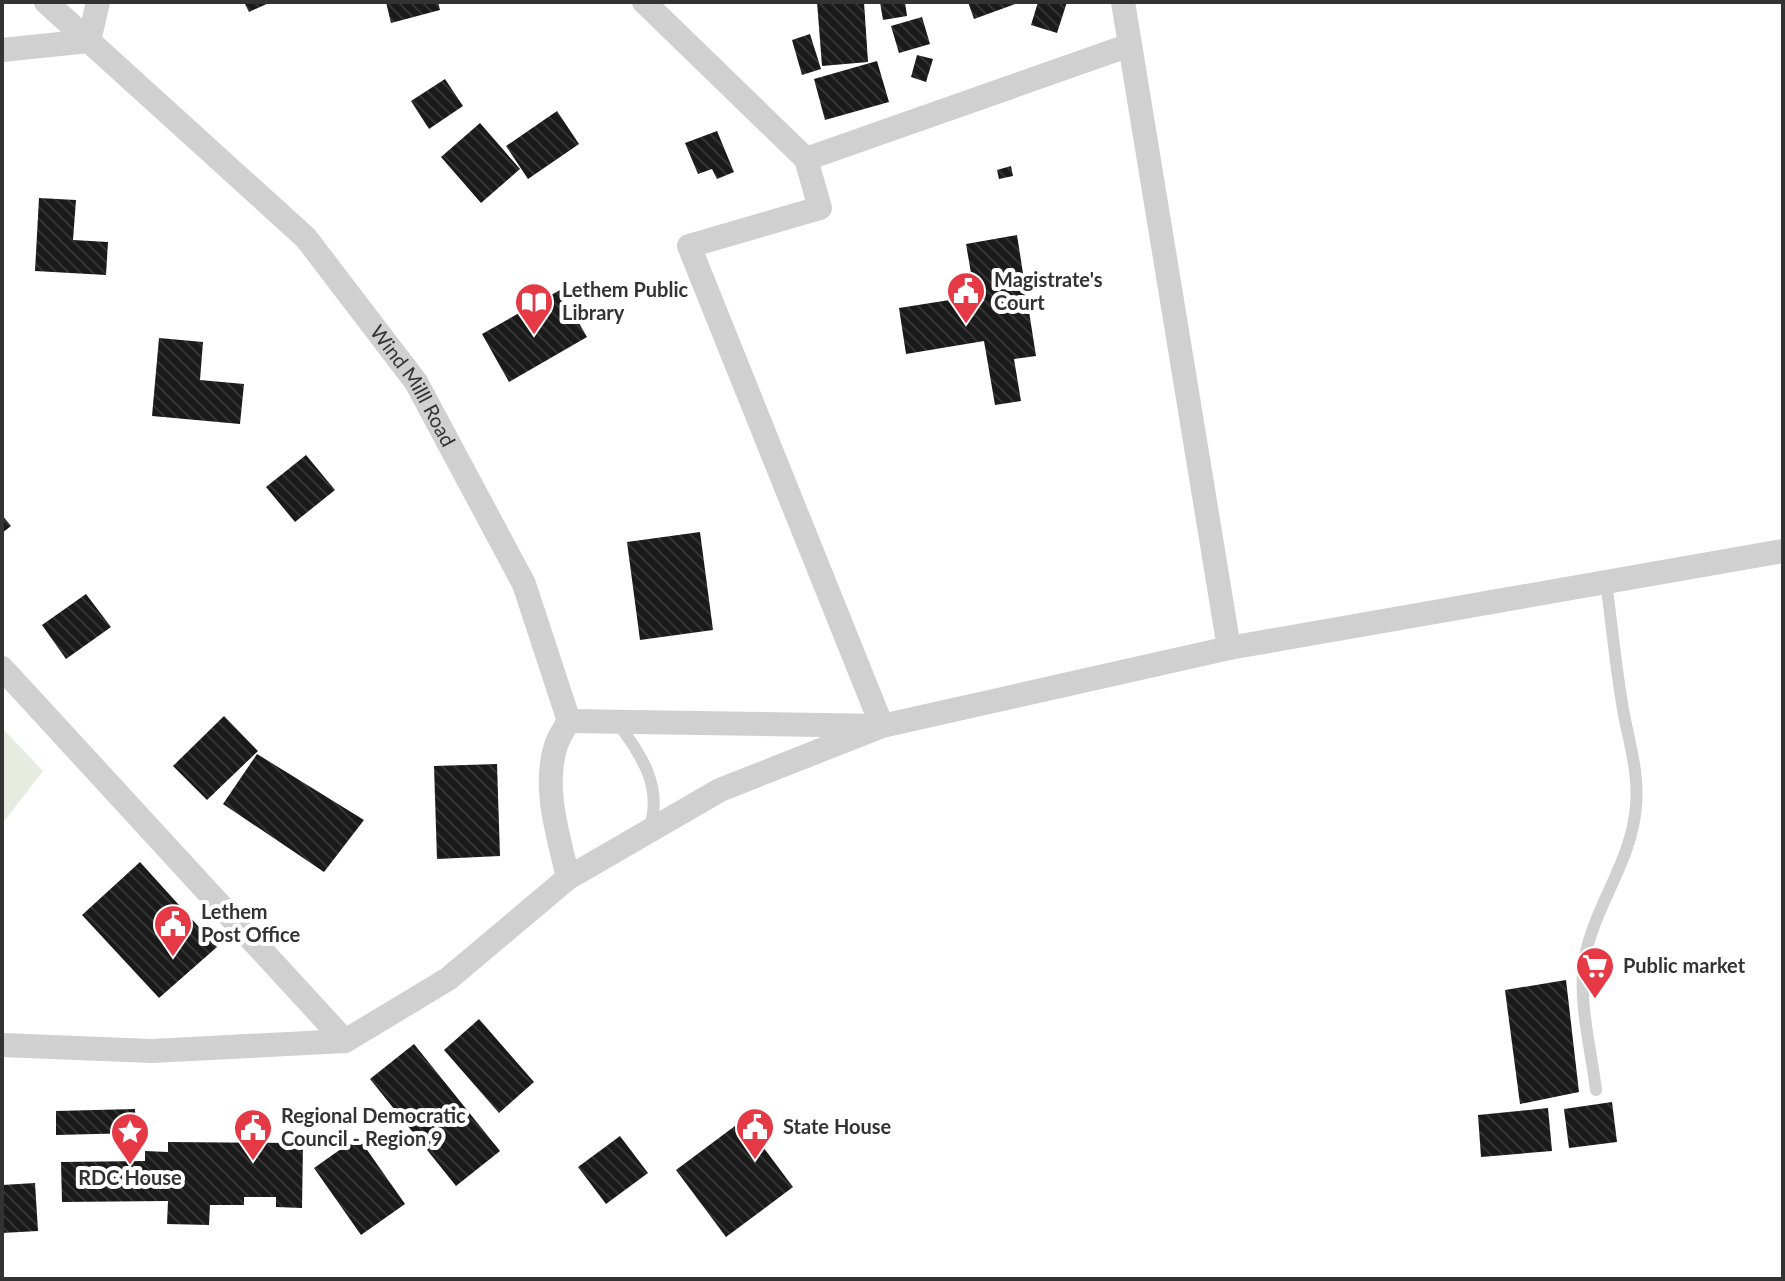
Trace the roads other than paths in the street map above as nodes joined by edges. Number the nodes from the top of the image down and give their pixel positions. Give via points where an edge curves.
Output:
1 (46, 2) edge
2 (98, 2) edge
3 (644, 2) edge
4 (1123, 2) edge
5 (89, 41) junction
6 (1130, 45) junction
7 (2, 50) edge
8 (806, 159) junction
9 (1783, 551) edge
10 (1606, 582) junction
11 (1229, 648) junction
12 (2, 668) edge
13 (569, 721) junction
14 (617, 721) junction
15 (882, 726) junction
16 (648, 832) junction
17 (568, 878) junction
18 (345, 1041) junction
19 (2, 1045) edge
20 (1596, 1090) dead end

1 - 5 street, Wind Milll Road
2 - 5 street
3 - 8 street
4 - 6 street
5 - 7 street
5 - 13 street, Wind Milll Road via 306,238 416,382 524,584
6 - 8 street
6 - 11 street
8 - 15 street via 820,208 689,246
9 - 10 street
10 - 11 street
10 - 20 lane via 1635,765 1636,807 1620,869 1585,957 1583,992
11 - 15 street
12 - 18 street
13 - 14 street
13 - 17 street via 555,746 550,778
14 - 15 street
14 - 16 lane via 642,758 654,789
15 - 16 street via 720,790
16 - 17 street
17 - 18 street via 448,979
18 - 19 street via 152,1051

